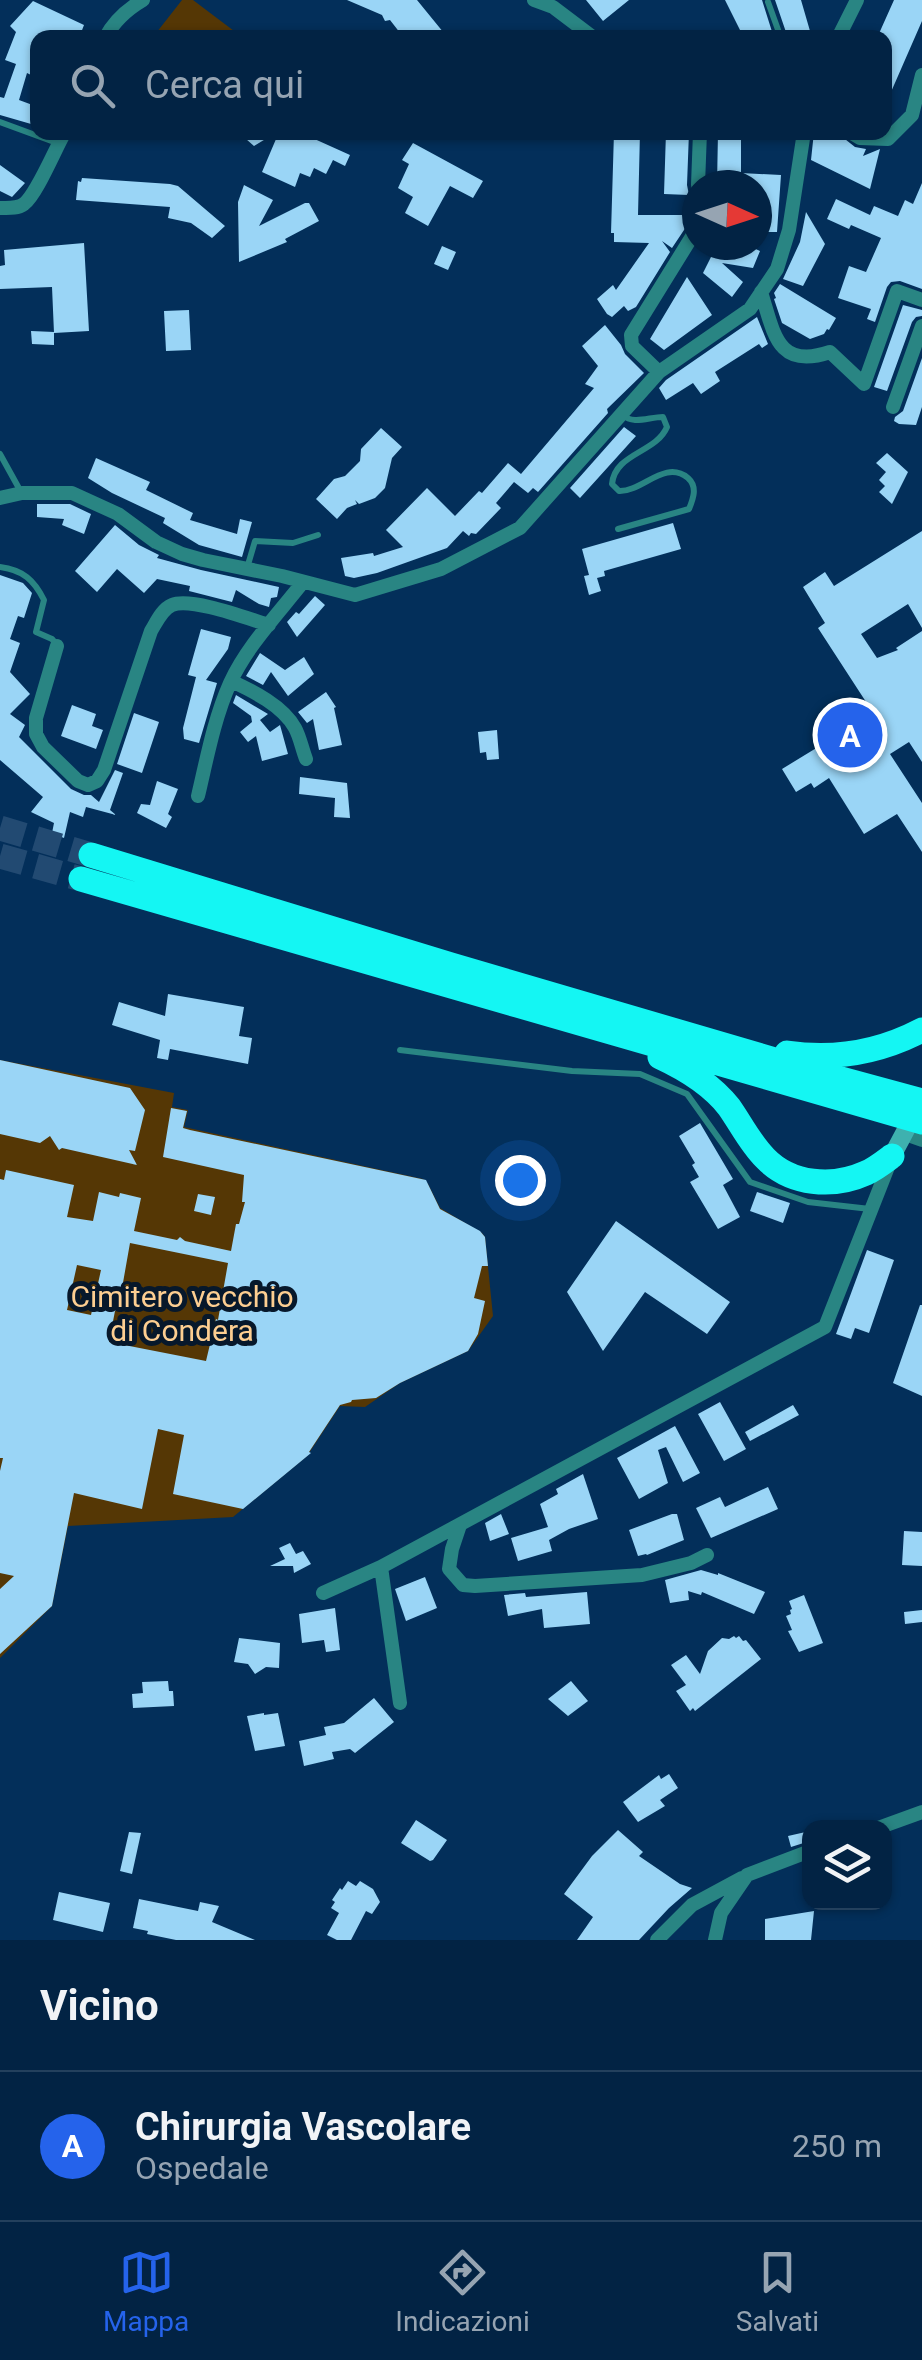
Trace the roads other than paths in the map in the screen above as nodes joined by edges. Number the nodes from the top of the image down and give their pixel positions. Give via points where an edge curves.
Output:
1 (142, 0) edge
2 (534, 0) edge
3 (857, 0) edge
4 (768, 2) edge
5 (109, 30) edge
6 (583, 30) edge
7 (778, 30) edge
8 (842, 30) edge
9 (922, 75) edge
10 (0, 122) edge
11 (30, 130) edge
12 (892, 135) edge
13 (60, 140) edge
14 (700, 140) edge
15 (803, 140) edge
16 (699, 170) edge
17 (0, 208) edge
18 (682, 253) edge
19 (761, 292) junction
20 (922, 300) edge
21 (922, 326) edge
22 (659, 372) junction
23 (892, 407) dead end
24 (622, 414) junction
25 (0, 454) edge
26 (22, 492) junction
27 (0, 498) edge
28 (618, 530) dead end
29 (318, 535) dead end
30 (0, 567) edge
31 (246, 570) junction
32 (303, 582) junction
33 (270, 625) junction
34 (57, 646) joint
35 (231, 681) junction
36 (306, 759) dead end
37 (198, 796) dead end
38 (91, 854) tunnel mouth
39 (81, 879) tunnel mouth
40 (592, 1026) junction
41 (922, 1030) edge
42 (719, 1042) junction
43 (400, 1050) dead end
44 (922, 1100) edge
45 (886, 1101) junction
46 (910, 1138) edge
47 (872, 1209) junction
48 (460, 1524) junction
49 (707, 1556) dead end
50 (381, 1567) junction
51 (323, 1594) dead end
52 (400, 1703) dead end
53 (922, 1812) edge
54 (892, 1823) edge
55 (802, 1854) edge
56 (747, 1875) junction
57 (657, 1940) edge
58 (715, 1940) edge

1 - 5 street
2 - 6 street
3 - 8 street
4 - 7 lane
9 - 12 street via 912,115
10 - 11 lane
13 - 17 street via 23,205
14 - 16 street
15 - 19 street via 788,230
18 - 22 street via 631,335 632,346
19 - 20 street via 778,343 793,356 830,352 864,384 897,291
19 - 22 street via 750,309
21 - 23 street
22 - 24 street
24 - 28 lane via 628,420 663,417 668,427 613,472 612,484 629,491 670,472 685,475 694,497 689,509
24 - 32 street via 520,528 441,570 354,595
25 - 26 lane
26 - 27 street
26 - 31 street via 72,493 182,554
29 - 31 lane via 294,544 255,541
30 - 34 lane via 35,581 44,600 36,632
31 - 32 street
32 - 33 street
33 - 34 street via 223,610 172,605 152,632 104,770 88,784 36,734
33 - 35 street
35 - 36 street via 254,691 294,726
35 - 37 street
38 - 42 highway
39 - 40 highway
40 - 45 highway
40 - 46 highway via 684,1068 728,1106 768,1162 796,1178 840,1181 866,1173
41 - 42 highway via 845,1055 803,1056
42 - 45 highway
43 - 47 lane via 640,1074 688,1094 750,1182 808,1202
44 - 45 highway
44 - 46 street
45 - 46 highway
46 - 47 street
47 - 48 street via 825,1327
48 - 49 street via 450,1569 463,1584 475,1586 642,1575
48 - 50 street
50 - 51 street
50 - 52 street
53 - 54 street
55 - 56 street
56 - 57 street via 692,1905
56 - 58 street via 721,1913

